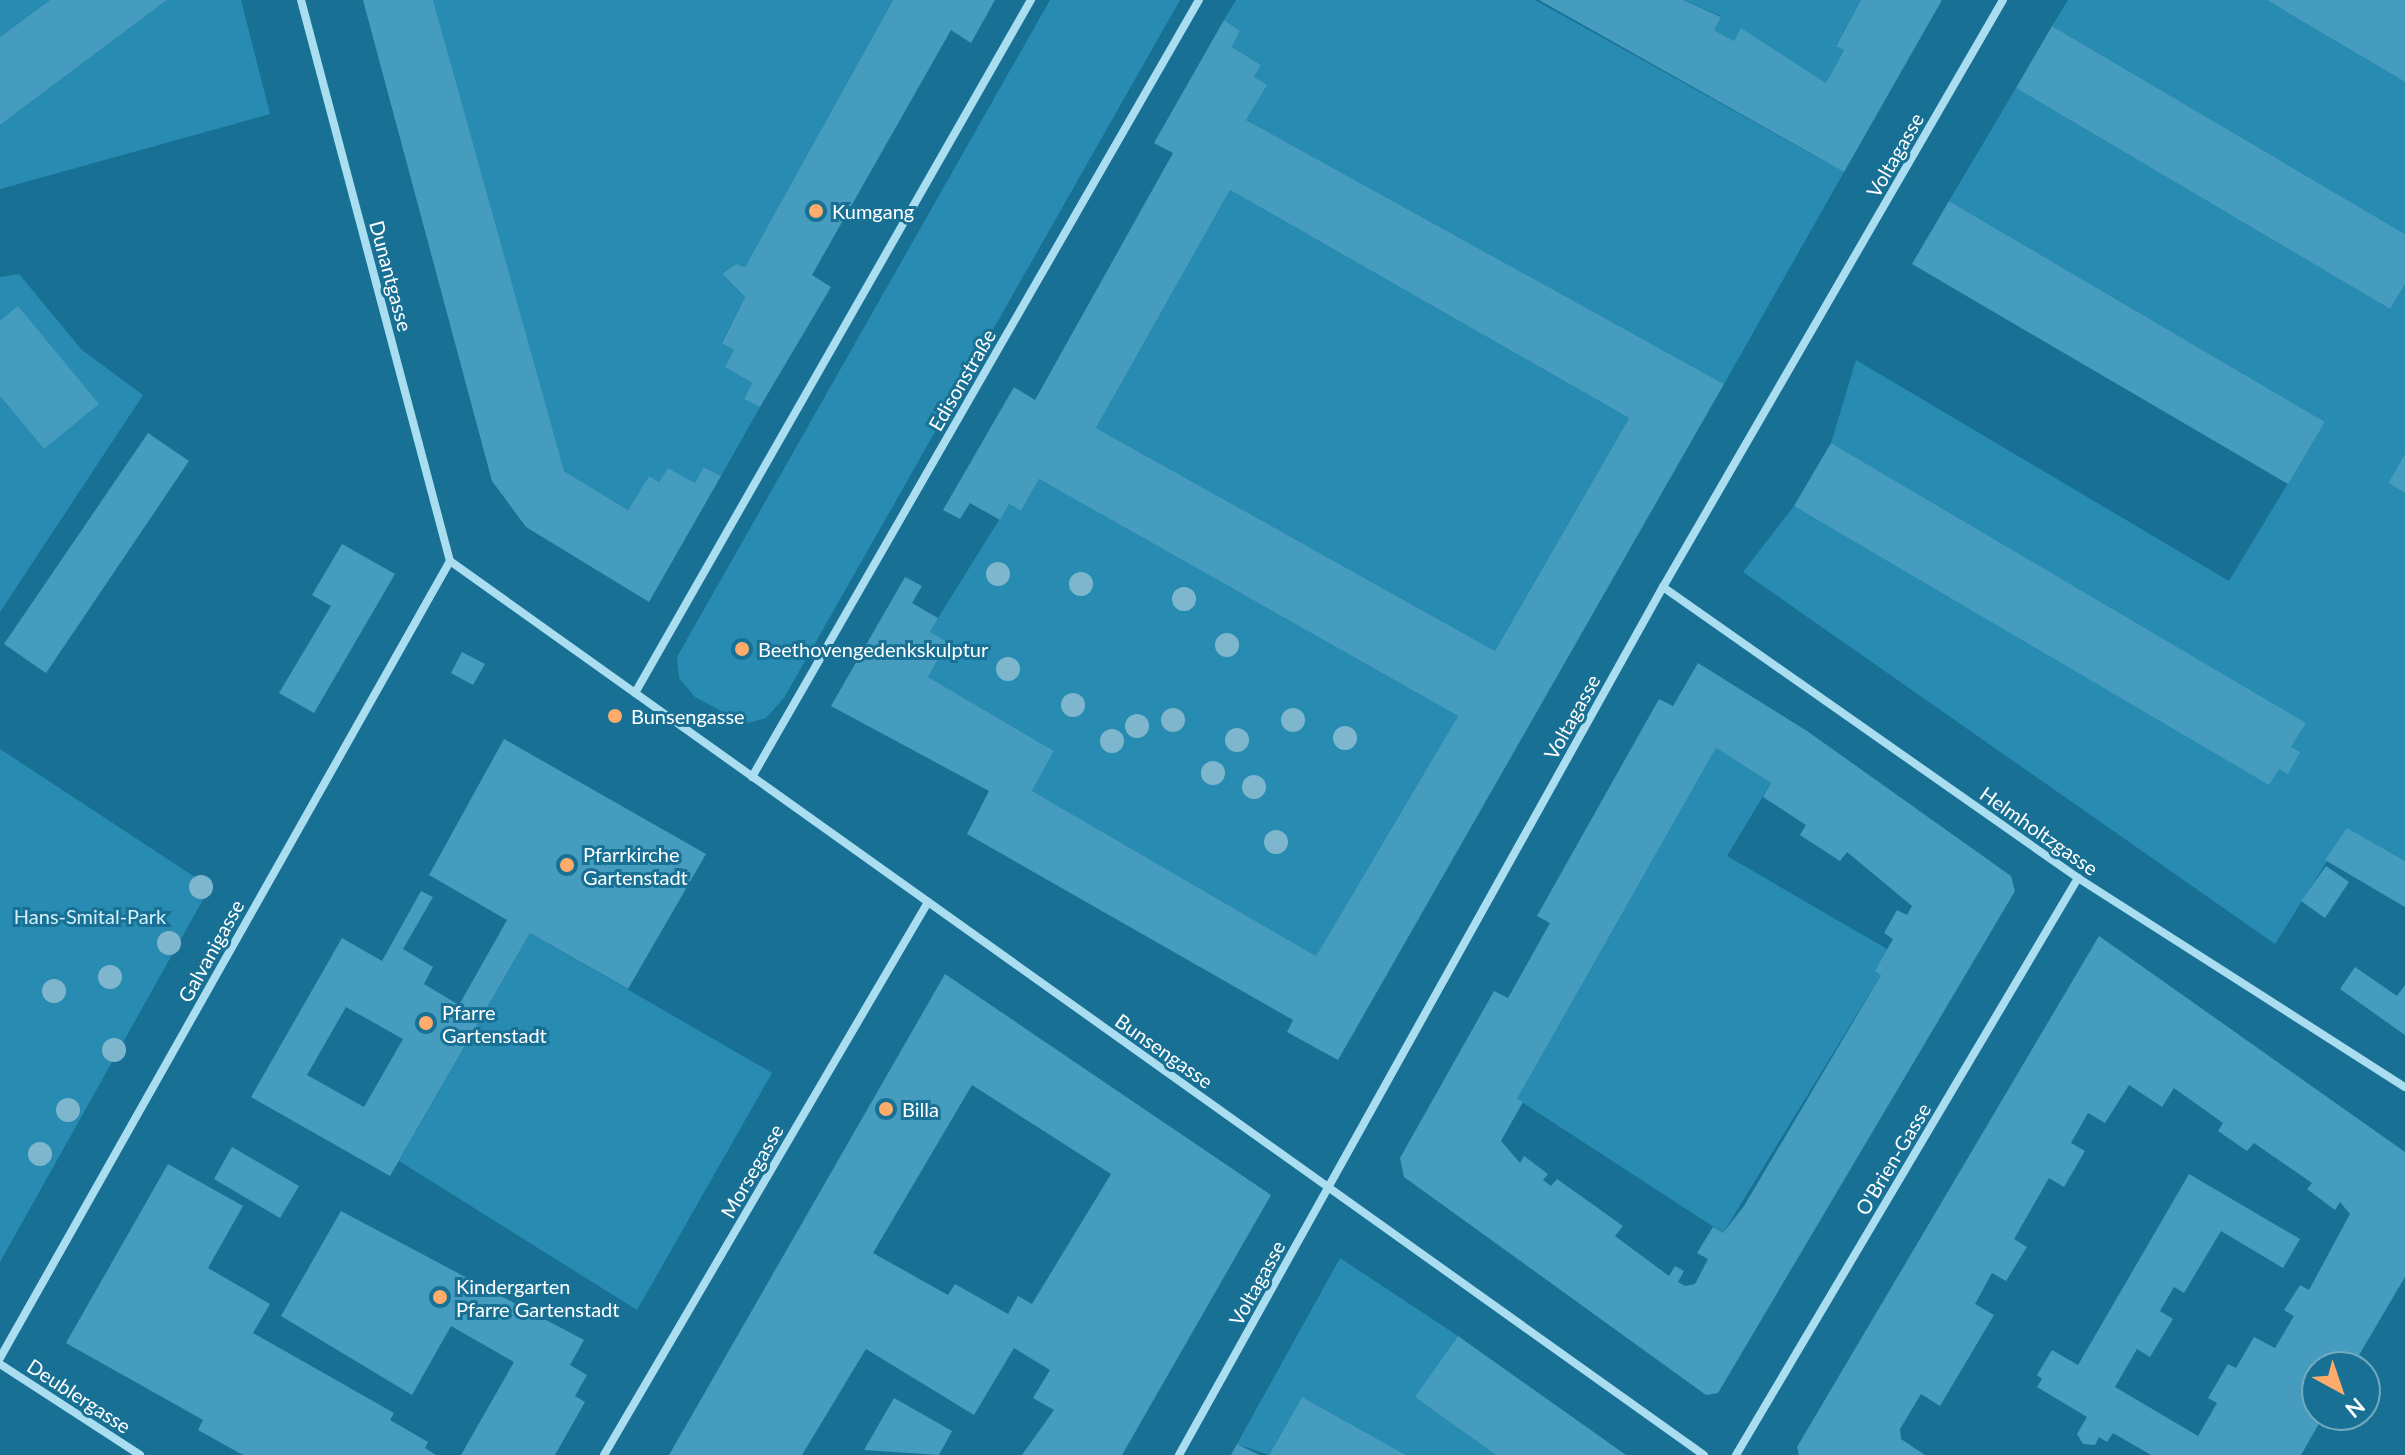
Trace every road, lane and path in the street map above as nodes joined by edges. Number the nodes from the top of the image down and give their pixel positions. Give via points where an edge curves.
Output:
1 (301, 0) edge
2 (1031, 0) edge
3 (1199, 0) edge
4 (2003, 0) edge
5 (450, 561) junction
6 (1663, 587) junction
7 (635, 693) junction
8 (752, 777) junction
9 (2078, 878) junction
10 (928, 902) junction
11 (2405, 1087) edge
12 (1329, 1187) junction
13 (0, 1358) edge
14 (0, 1364) edge
15 (140, 1455) edge
16 (604, 1455) edge
17 (1179, 1455) edge
18 (1704, 1455) edge
19 (1736, 1455) edge

1 - 5 street, Dunantgasse
2 - 7 street
3 - 8 street, Edisonstraße
4 - 6 street, Voltagasse
5 - 7 street, Bunsengasse
5 - 13 street, Galvanigasse
6 - 9 street, Helmholtzgasse
6 - 12 street, Voltagasse
7 - 8 street, Bunsengasse
8 - 10 street, Bunsengasse
9 - 11 street, Helmholtzgasse
9 - 19 street, O'Brien-Gasse
10 - 12 street, Bunsengasse
10 - 16 street, Morsegasse
12 - 17 street, Voltagasse
12 - 18 street, Bunsengasse
14 - 15 street, Deublergasse

